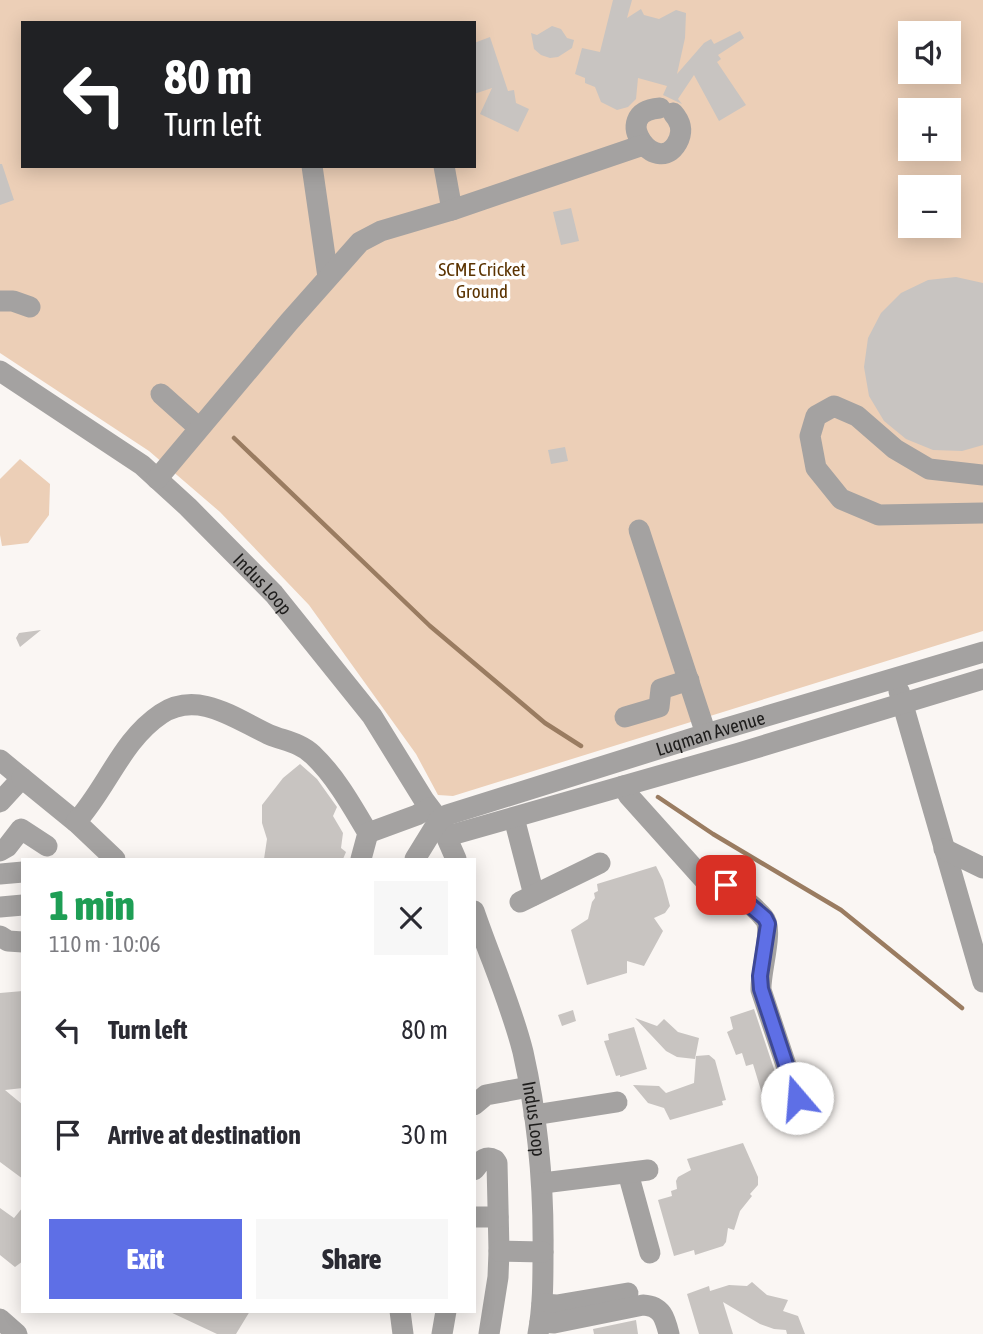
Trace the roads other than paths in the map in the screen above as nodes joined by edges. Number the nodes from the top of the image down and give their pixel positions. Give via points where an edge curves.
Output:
1 (642, 145) junction
2 (312, 168) edge
3 (443, 168) edge
4 (452, 210) junction
5 (328, 277) junction
6 (0, 302) edge
7 (30, 307) dead end
8 (0, 371) edge
9 (161, 394) dead end
10 (199, 428) junction
11 (983, 475) edge
12 (157, 479) junction
13 (983, 513) edge
14 (639, 530) dead end
15 (983, 652) edge
16 (896, 679) junction
17 (689, 680) junction
18 (983, 680) edge
19 (902, 704) junction
20 (625, 717) dead end
21 (706, 734) junction
22 (0, 760) edge
23 (22, 778) junction
24 (623, 786) junction
25 (0, 802) edge
26 (514, 818) junction
27 (76, 822) junction
28 (439, 822) junction
29 (368, 833) junction
30 (47, 846) dead end
31 (944, 849) junction
32 (0, 851) edge
33 (101, 855) edge
34 (361, 858) edge
35 (416, 858) edge
36 (456, 858) edge
37 (600, 863) dead end
38 (983, 868) edge
39 (21, 872) edge
40 (0, 874) edge
41 (21, 905) edge
42 (0, 907) edge
43 (476, 916) edge
44 (0, 936) edge
45 (21, 942) edge
46 (983, 982) edge
47 (529, 1087) junction
48 (797, 1098) dead end
49 (617, 1102) dead end
50 (476, 1103) edge
51 (534, 1115) junction
52 (476, 1168) edge
53 (543, 1184) junction
54 (476, 1217) edge
55 (498, 1217) junction
56 (499, 1251) junction
57 (543, 1252) junction
58 (650, 1253) dead end
59 (628, 1293) dead end
60 (400, 1313) edge
61 (446, 1313) edge
62 (0, 1319) edge
63 (540, 1320) edge
64 (17, 1334) edge
65 (403, 1334) edge
66 (442, 1334) edge
67 (489, 1334) edge
68 (669, 1334) edge

1 - 1 street via 654,152 667,151 677,143 681,131 678,118 667,111 647,111 637,134
1 - 4 street
2 - 5 street
3 - 4 street
4 - 5 street via 371,235
5 - 10 street
6 - 7 street
8 - 12 street, Indus Loop
9 - 10 street
10 - 12 street
11 - 13 street via 929,468 895,449 856,416 834,407 816,416 810,436 816,468 841,499 879,514
12 - 28 street, Indus Loop via 274,594 372,716
14 - 17 street
15 - 16 street, Luqman Avenue
16 - 19 street
16 - 21 street, Luqman Avenue
17 - 20 street via 661,689 659,707
17 - 21 street
18 - 19 street, Luqman Avenue
19 - 24 street, Luqman Avenue
19 - 31 street
21 - 28 street, Luqman Avenue via 447,815
22 - 23 street
23 - 25 street
23 - 27 street
24 - 26 street, Luqman Avenue
24 - 48 street via 717,894 726,885 765,918 768,932 761,989
26 - 28 street, Luqman Avenue
26 - 37 street via 527,899
27 - 29 street via 131,741 169,709 189,705 223,711 311,752 330,772
27 - 33 street
28 - 29 street via 417,816
28 - 35 street
28 - 36 street, Indus Loop
29 - 34 street
30 - 32 street via 22,828
31 - 38 street
31 - 46 street
39 - 40 street
41 - 42 street
43 - 47 street, Indus Loop via 501,982
44 - 45 street
47 - 50 street via 486,1095
47 - 51 street, Indus Loop
49 - 51 street
51 - 53 street, Indus Loop
52 - 55 street via 487,1157 497,1163
53 - 57 street, Indus Loop
53 - 58 street via 638,1172
54 - 55 street
55 - 56 street
56 - 57 street
56 - 67 street
57 - 63 street, Indus Loop
59 - 63 street via 557,1306
60 - 65 street
61 - 66 street
62 - 64 street
63 - 68 street via 554,1323 651,1305 662,1312

